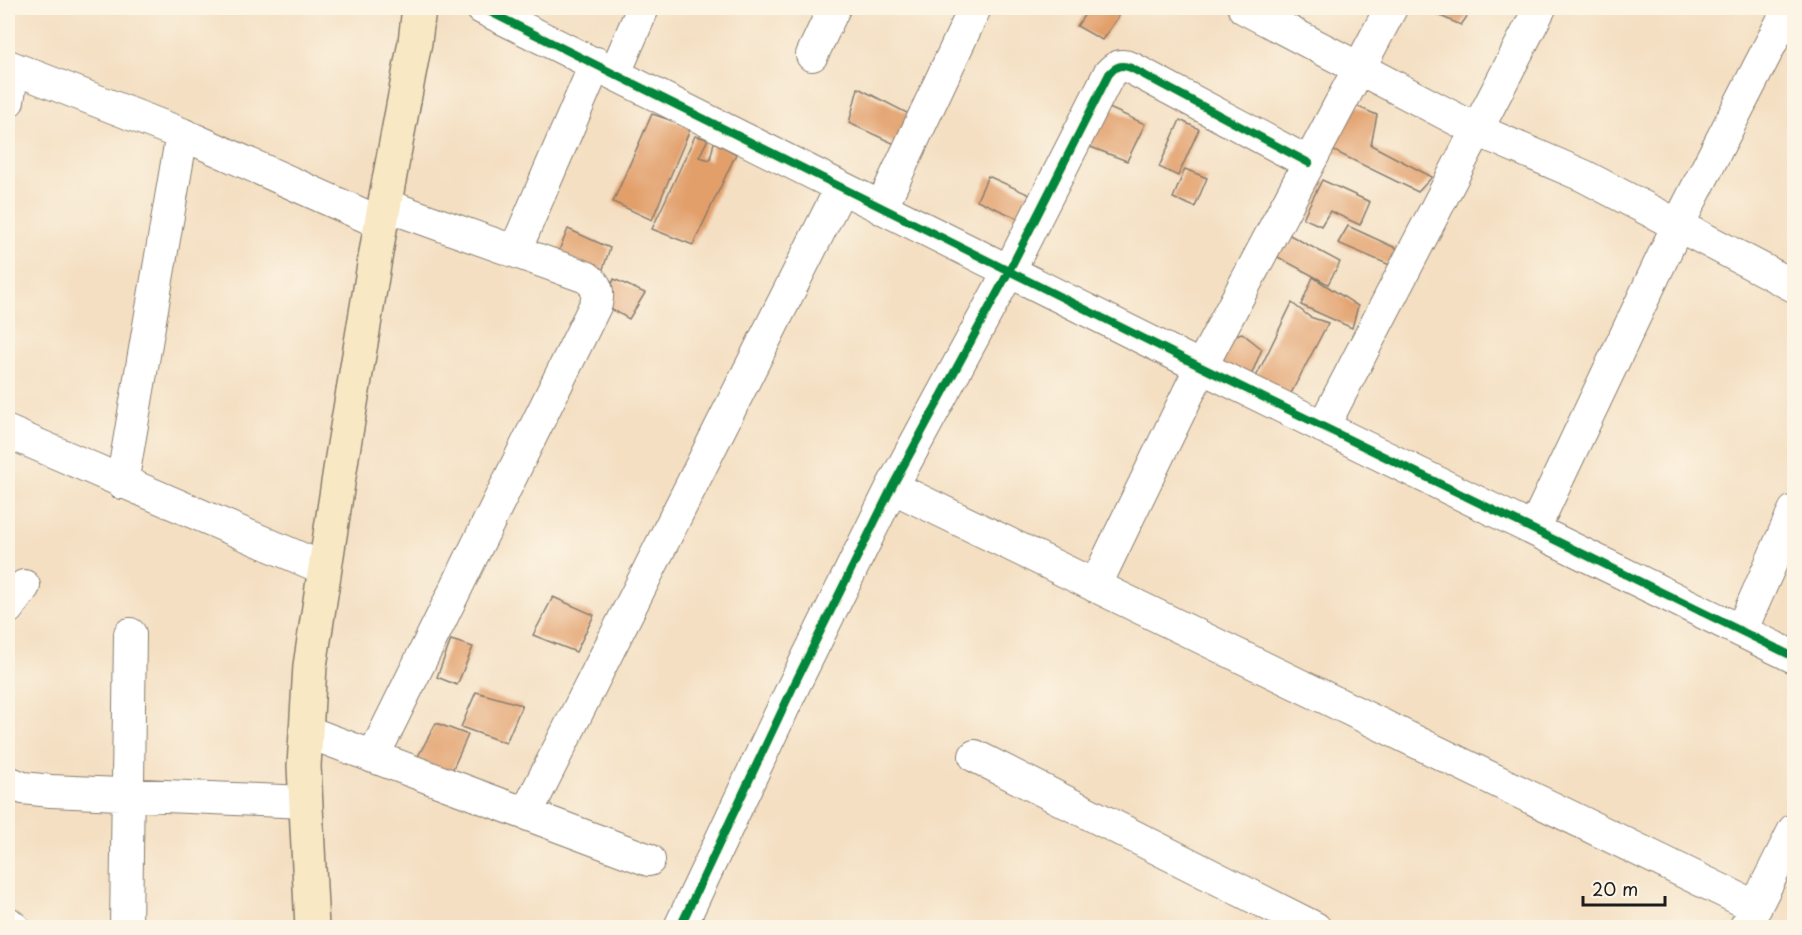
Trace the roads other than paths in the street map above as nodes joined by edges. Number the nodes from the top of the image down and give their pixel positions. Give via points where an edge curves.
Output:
1 (418, 8) edge
2 (482, 8) edge
3 (643, 8) edge
4 (834, 8) edge
5 (975, 8) edge
6 (1244, 8) edge
7 (1391, 8) edge
8 (1540, 8) edge
9 (1789, 8) edge
10 (812, 55) dead end
11 (10, 67) edge
12 (605, 68) junction
13 (1360, 68) junction
14 (8, 101) edge
15 (1477, 130) junction
16 (183, 134) junction
17 (1310, 163) junction
18 (841, 188) junction
19 (881, 208) junction
20 (383, 214) junction
21 (1678, 225) junction
22 (515, 251) junction
23 (1009, 271) junction
24 (1794, 286) edge
25 (1201, 368) junction
26 (1323, 427) junction
27 (8, 432) edge
28 (122, 483) junction
29 (892, 487) junction
30 (1794, 511) edge
31 (1534, 529) junction
32 (325, 569) junction
33 (1095, 586) junction
34 (1741, 631) junction
35 (130, 634) dead end
36 (1794, 657) edge
37 (305, 731) junction
38 (975, 756) dead end
39 (373, 757) junction
40 (8, 782) edge
41 (127, 793) junction
42 (306, 802) junction
43 (526, 814) junction
44 (1794, 830) edge
45 (649, 860) dead end
46 (1750, 917) edge
47 (8, 923) edge
48 (14, 927) edge
49 (126, 927) edge
50 (312, 927) edge
51 (680, 927) edge
52 (1315, 927) edge

1 - 20 street
2 - 12 street
3 - 12 street
4 - 10 street
5 - 19 street
6 - 13 street
7 - 13 street
8 - 15 street
9 - 21 street
11 - 14 street
11 - 16 street
12 - 18 street
12 - 22 street
13 - 15 street
13 - 17 street
15 - 21 street via 1584,176
15 - 26 street
16 - 20 street
16 - 28 street
17 - 23 street via 1131,68 1115,67
17 - 25 street
18 - 19 street
18 - 43 street
19 - 23 street
20 - 22 street
20 - 32 street
21 - 24 street
21 - 31 street
22 - 39 street via 586,277 595,284 596,304
23 - 25 street
23 - 29 street
25 - 26 street
25 - 33 street
26 - 31 street
27 - 28 street
28 - 32 street
29 - 33 street
29 - 51 street
30 - 34 street
31 - 34 street
32 - 37 street via 310,666
33 - 46 street
34 - 36 street
35 - 41 street
37 - 39 street
37 - 42 street
38 - 52 street
39 - 43 street
40 - 41 street via 51,791
41 - 42 street
41 - 49 street
42 - 50 street
43 - 45 street
44 - 46 street
47 - 48 street

